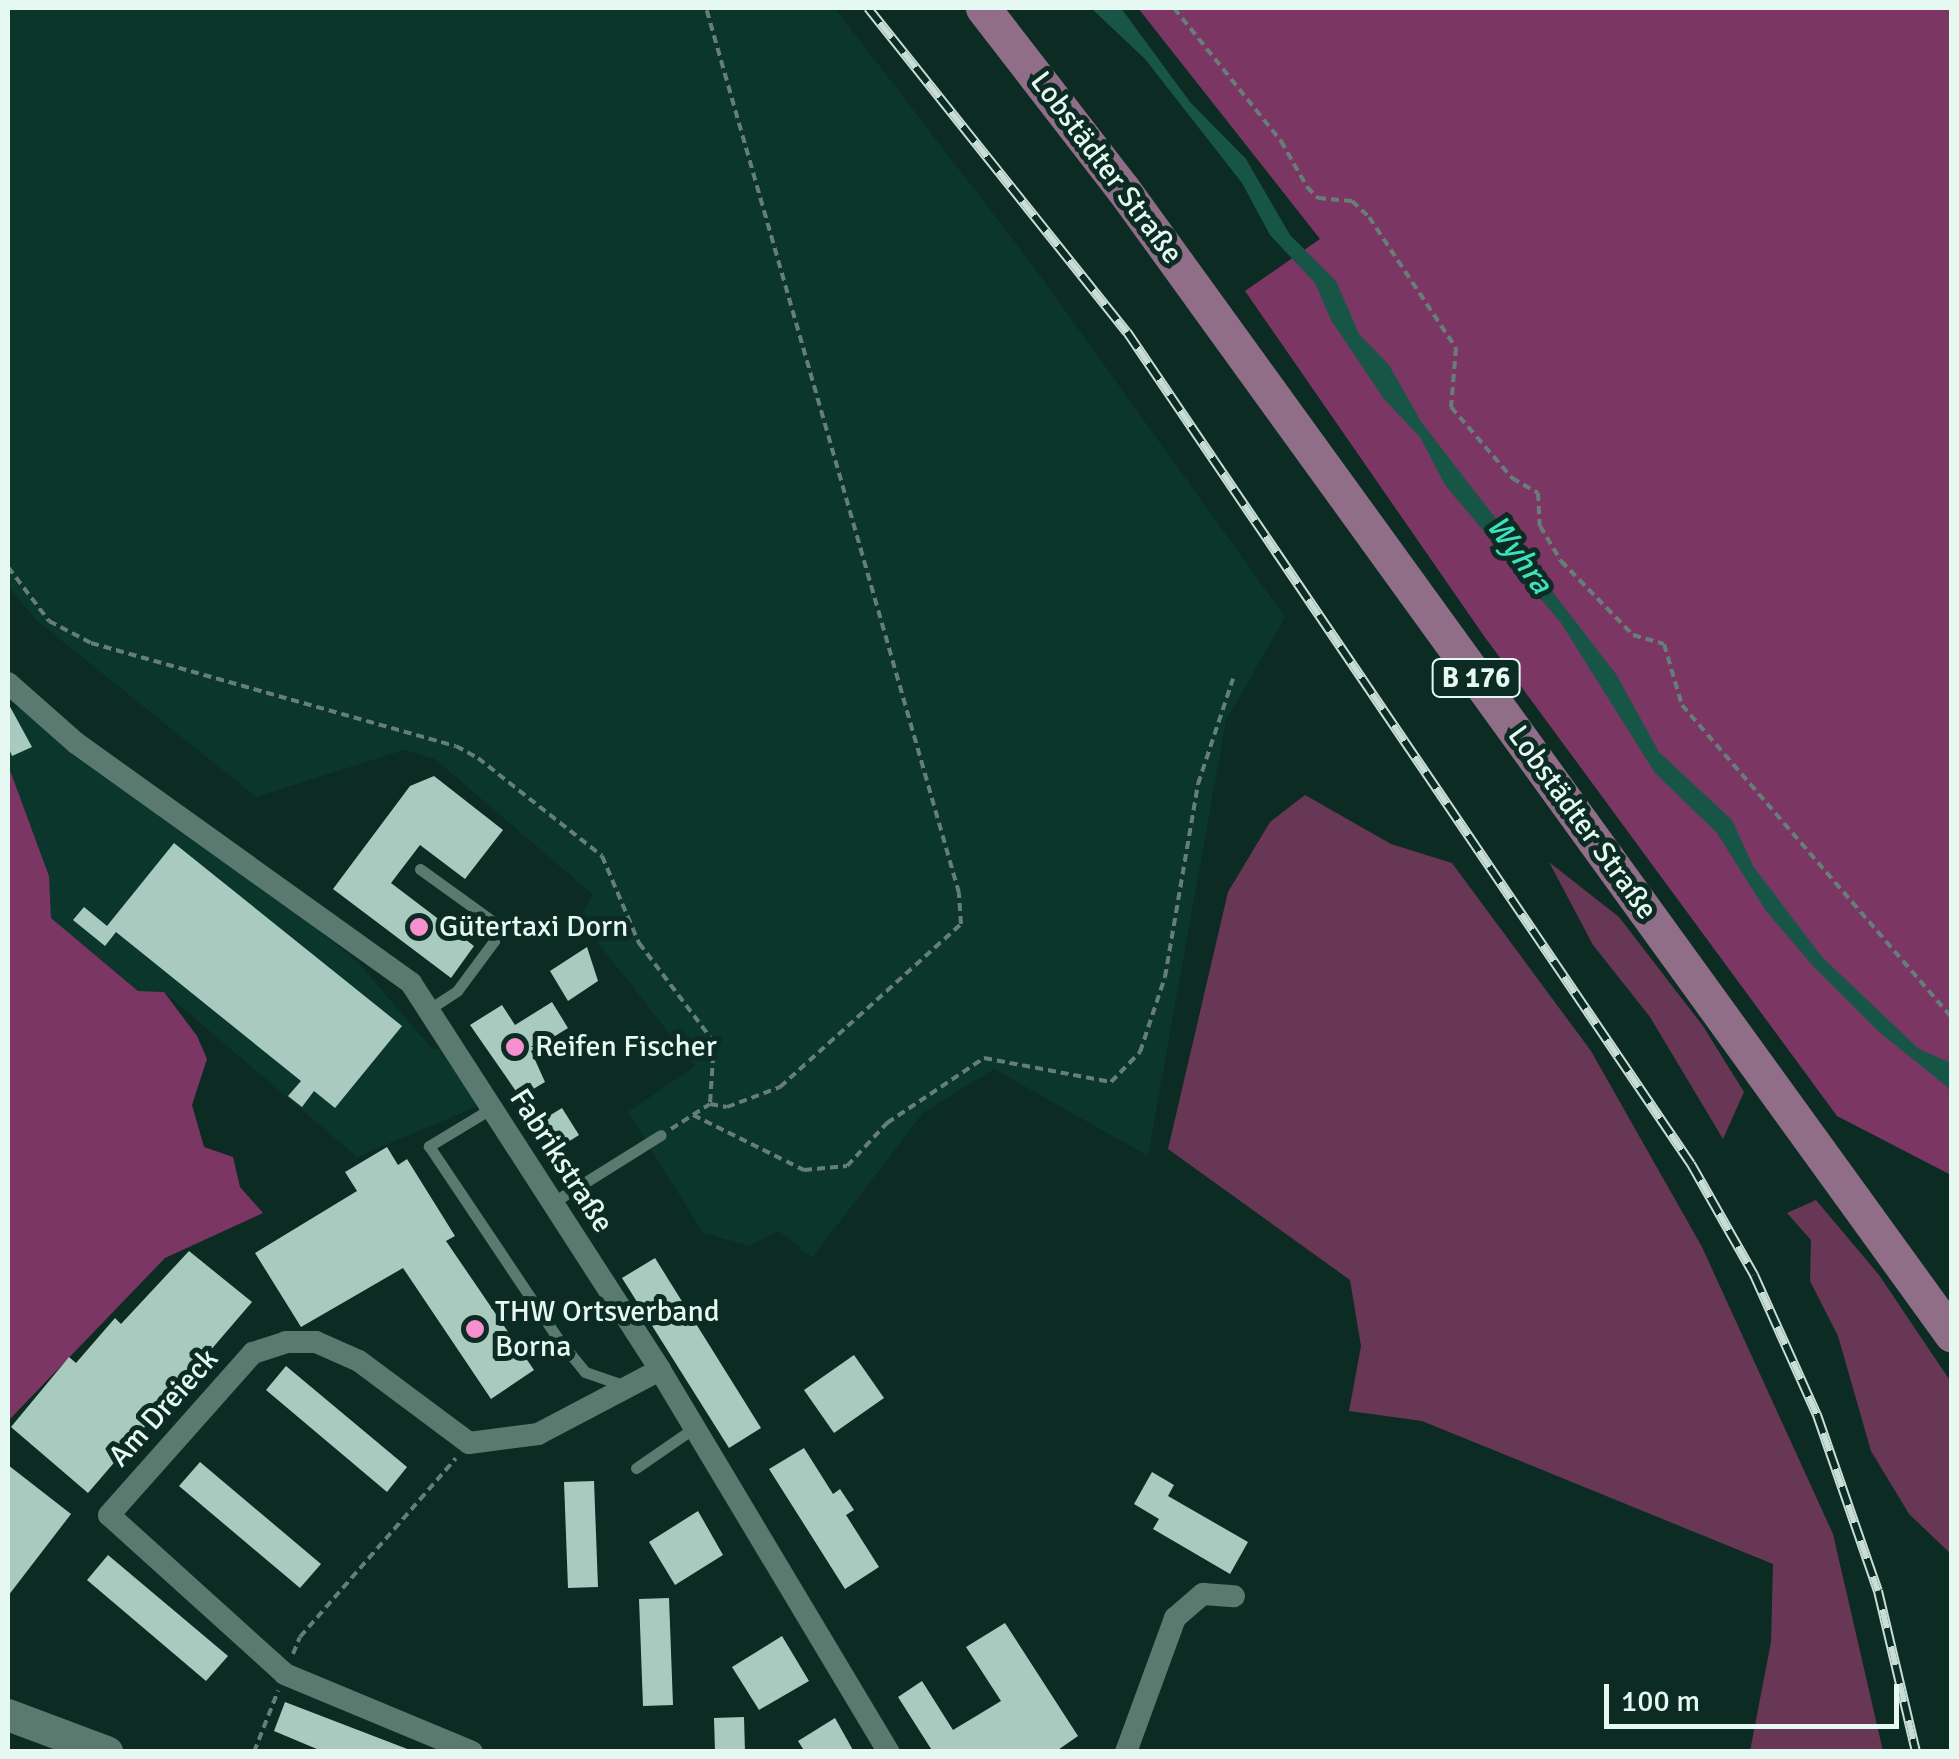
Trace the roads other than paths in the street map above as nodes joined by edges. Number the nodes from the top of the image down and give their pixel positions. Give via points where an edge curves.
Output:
1 (990, 16) edge
2 (8, 683) edge
3 (420, 869) dead end
4 (428, 1010) junction
5 (492, 1108) junction
6 (661, 1135) road end
7 (552, 1203) junction
8 (1952, 1334) edge
9 (660, 1370) junction
10 (628, 1387) junction
11 (694, 1428) junction
12 (636, 1468) dead end
13 (1234, 1596) dead end
14 (8, 1715) edge
15 (108, 1752) edge
16 (472, 1752) edge
17 (889, 1752) edge
18 (1126, 1752) edge

1 - 8 main road, Lobstädter Straße / B 176
2 - 4 street, Fabrikstraße via 76,743 411,984
3 - 4 lane via 492,921 494,942 457,991
4 - 5 street, Fabrikstraße
5 - 7 street, Fabrikstraße
5 - 10 lane via 429,1146 585,1372
6 - 7 lane
7 - 9 street, Fabrikstraße
9 - 10 street
9 - 11 street, Fabrikstraße
10 - 16 street, Am Dreieck via 538,1434 469,1444 360,1361 316,1342 286,1342 253,1352 108,1515 285,1674
11 - 12 lane
11 - 17 street, Fabrikstraße
13 - 18 street via 1203,1594 1175,1618
14 - 15 main road

